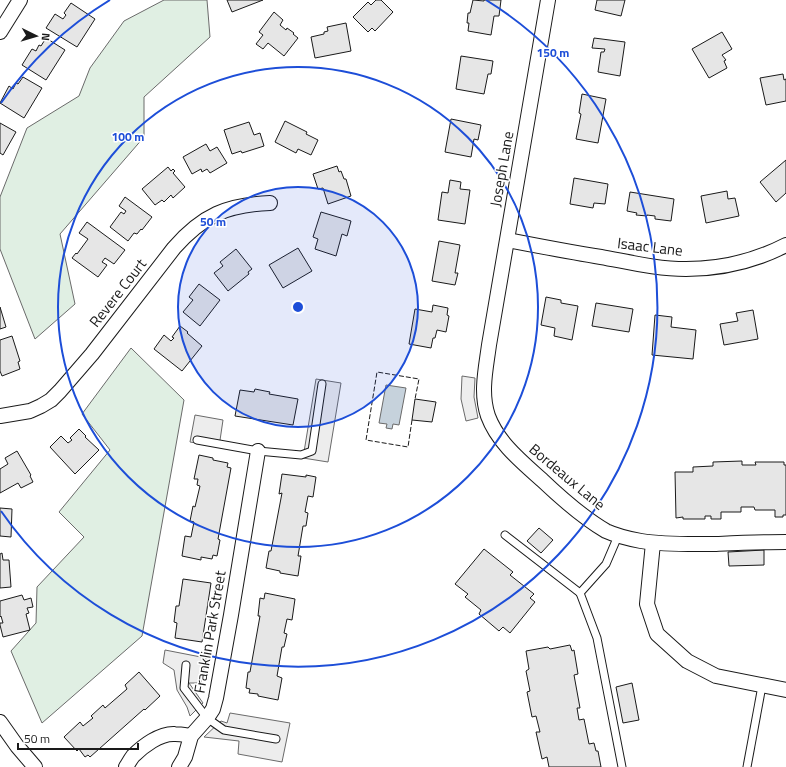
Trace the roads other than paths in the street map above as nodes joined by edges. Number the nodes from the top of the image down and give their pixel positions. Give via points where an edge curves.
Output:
1 (20, 0) edge
2 (548, 0) edge
3 (0, 32) edge
4 (270, 203) dead end
5 (508, 240) junction
6 (786, 245) edge
7 (490, 345) joint
8 (322, 384) dead end
9 (0, 416) edge
10 (197, 440) dead end
11 (258, 450) junction
12 (505, 535) dead end
13 (618, 536) junction
14 (653, 542) junction
15 (786, 542) edge
16 (580, 593) junction
17 (186, 665) dead end
18 (762, 686) junction
19 (786, 690) edge
20 (207, 718) junction
21 (0, 722) edge
22 (191, 736) junction
23 (276, 740) dead end
24 (35, 767) edge
25 (126, 767) edge
26 (179, 767) edge
27 (622, 767) edge
28 (747, 767) edge

1 - 3 street
2 - 5 street, Joseph Lane
4 - 9 street, Revere Court via 234,207 201,223 174,248 60,392 30,411
5 - 6 street, Isaac Lane via 649,266 684,269 743,262
5 - 7 street, Joseph Lane
7 - 13 street, Bordeaux Lane via 484,394 488,417 499,437 568,504 587,519
8 - 11 lane via 312,451 301,456
10 - 11 lane
11 - 20 street, Franklin Park Street via 216,698
12 - 16 lane
13 - 14 street, Bordeaux Lane
13 - 16 lane via 606,564
14 - 15 street, Bordeaux Lane via 688,545
14 - 18 street via 647,604 657,634 687,661 716,676
16 - 27 lane via 597,638
17 - 20 lane via 184,688
18 - 19 street
18 - 28 lane
20 - 22 street, Franklin Park Street
20 - 23 lane via 224,730
21 - 24 street
22 - 25 street via 162,736 141,748
22 - 26 street

